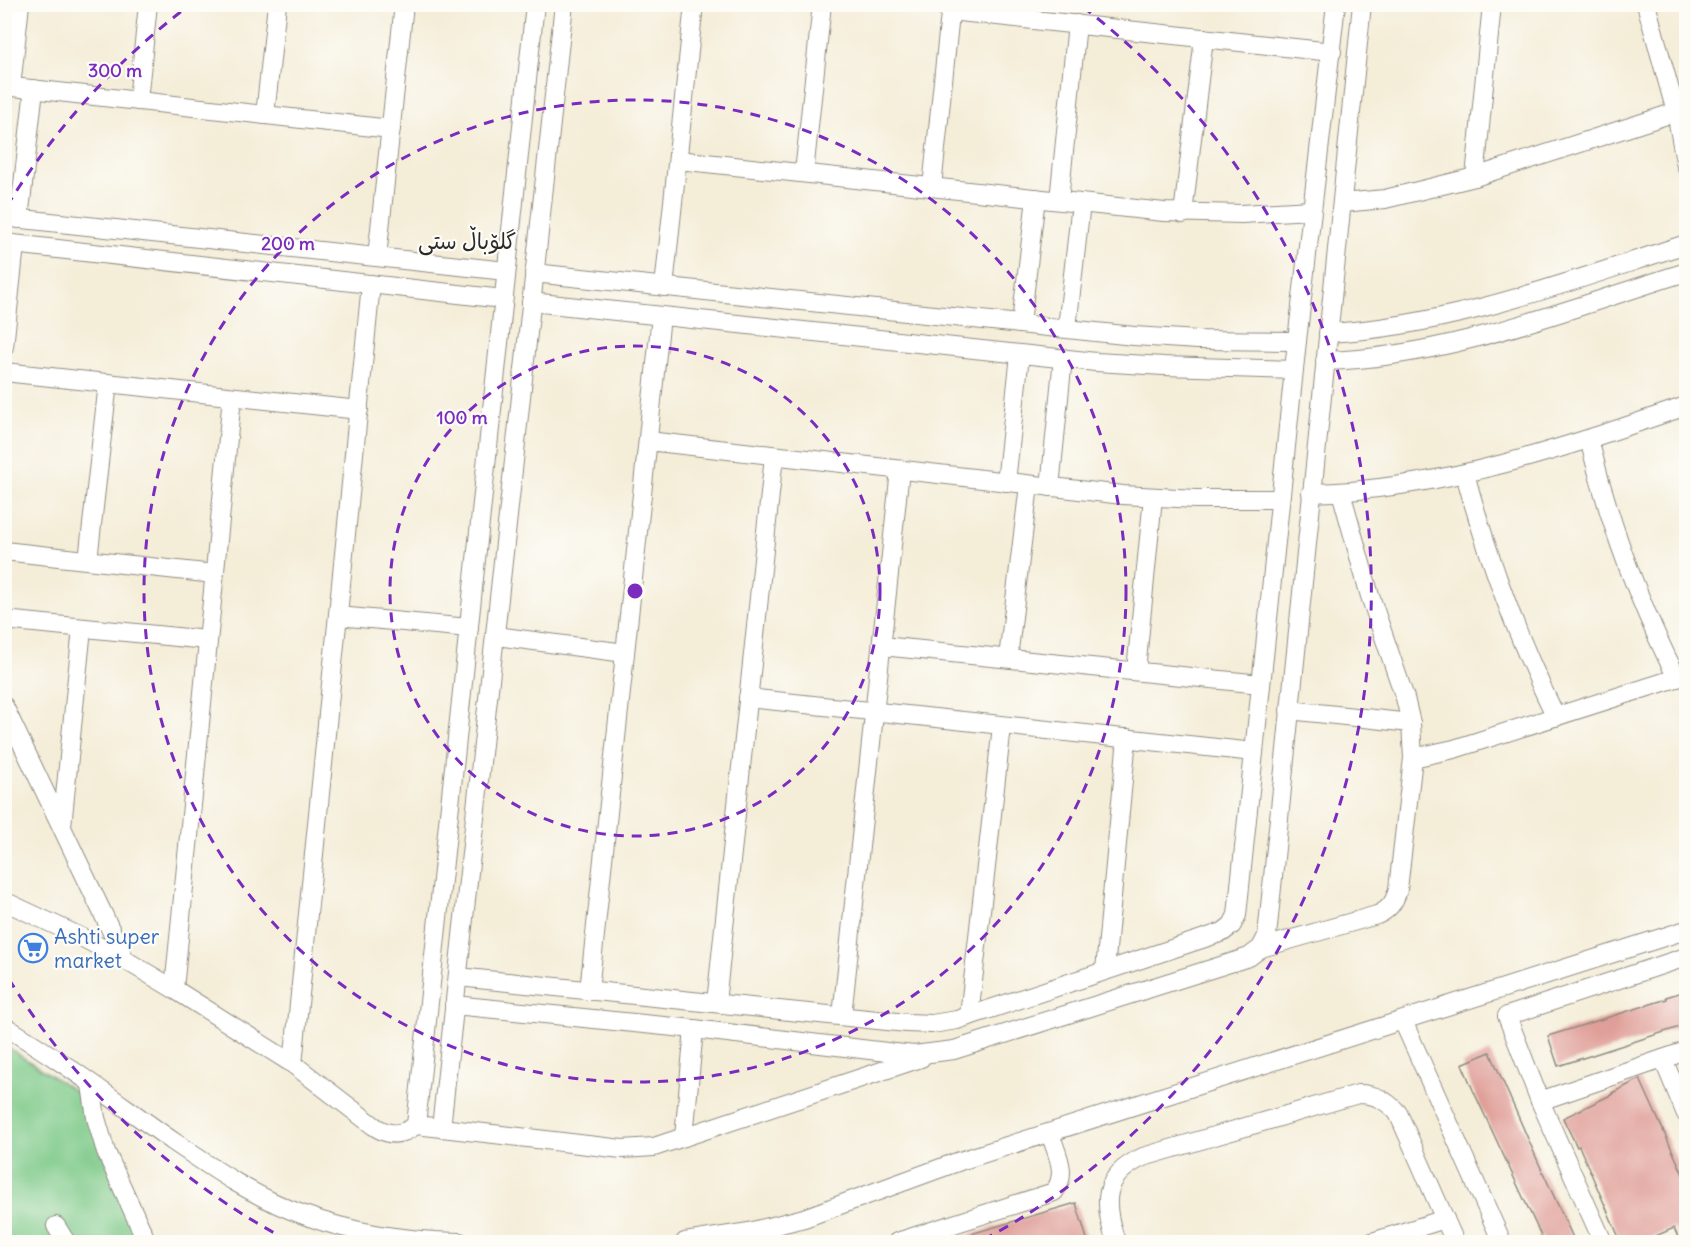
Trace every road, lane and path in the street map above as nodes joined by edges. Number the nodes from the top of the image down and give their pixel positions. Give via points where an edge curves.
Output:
1 (20, 4) edge
2 (148, 4) edge
3 (277, 4) edge
4 (404, 4) edge
5 (535, 4) edge
6 (564, 4) edge
7 (694, 4) edge
8 (822, 4) edge
9 (1336, 4) edge
10 (1362, 4) edge
11 (1492, 4) edge
12 (1646, 4) edge
13 (950, 8) edge
14 (1077, 24) junction
15 (1204, 38) junction
16 (1332, 52) junction
17 (8, 86) edge
18 (34, 89) junction
19 (138, 101) junction
20 (1676, 112) junction
21 (265, 115) junction
22 (391, 129) junction
23 (678, 160) junction
24 (1686, 166) edge
25 (804, 173) junction
26 (1475, 177) junction
27 (932, 187) junction
28 (1036, 198) junction
29 (1059, 200) junction
30 (1081, 202) junction
31 (1342, 203) junction
32 (1311, 210) junction
33 (1183, 214) junction
34 (12, 218) edge
35 (10, 244) edge
36 (1686, 244) edge
37 (377, 257) junction
38 (506, 271) junction
39 (1686, 272) edge
40 (534, 273) junction
41 (371, 284) junction
42 (664, 287) junction
43 (503, 299) junction
44 (531, 302) junction
45 (661, 316) junction
46 (1022, 323) junction
47 (1067, 328) junction
48 (1328, 333) junction
49 (1297, 341) junction
50 (4, 347) edge
51 (1020, 355) junction
52 (1063, 358) junction
53 (1325, 361) junction
54 (1294, 370) junction
55 (4, 372) edge
56 (108, 383) junction
57 (232, 397) junction
58 (1686, 406) edge
59 (359, 410) junction
60 (1589, 439) junction
61 (648, 441) junction
62 (774, 456) junction
63 (900, 470) junction
64 (1465, 474) junction
65 (1005, 482) junction
66 (1029, 485) junction
67 (1050, 487) junction
68 (1341, 492) junction
69 (1311, 493) junction
70 (1154, 497) junction
71 (1280, 499) junction
72 (4, 551) edge
73 (88, 560) junction
74 (214, 574) junction
75 (338, 616) junction
76 (4, 620) edge
77 (82, 628) junction
78 (469, 628) junction
79 (496, 636) junction
80 (207, 640) junction
81 (882, 646) junction
82 (625, 653) junction
83 (1008, 658) junction
84 (1136, 671) junction
85 (1682, 676) edge
86 (1261, 684) junction
87 (748, 698) junction
88 (4, 706) edge
89 (1288, 710) junction
90 (875, 711) junction
91 (1557, 717) junction
92 (1411, 723) junction
93 (1002, 726) junction
94 (1127, 738) junction
95 (1254, 752) junction
96 (1413, 758) junction
97 (62, 827) junction
98 (4, 902) edge
99 (1686, 930) edge
100 (1261, 948) junction
101 (1686, 957) edge
102 (125, 960) junction
103 (1105, 970) junction
104 (458, 977) junction
105 (174, 989) junction
106 (589, 991) junction
107 (717, 1003) junction
108 (454, 1005) junction
109 (842, 1016) junction
110 (969, 1016) junction
111 (1403, 1021) junction
112 (4, 1026) edge
113 (694, 1029) junction
114 (1686, 1052) edge
115 (934, 1054) junction
116 (1663, 1059) junction
117 (293, 1064) junction
118 (91, 1085) junction
119 (1540, 1101) junction
120 (1686, 1114) edge
121 (416, 1125) junction
122 (441, 1128) junction
123 (1050, 1133) junction
124 (684, 1137) junction
125 (1445, 1220) junction
126 (56, 1226) dead end
127 (751, 1237) edge
128 (714, 1241) edge
129 (66, 1242) edge
130 (147, 1242) edge
131 (460, 1242) edge
132 (685, 1242) edge
133 (765, 1242) edge
134 (897, 1242) edge
135 (1116, 1242) edge
136 (1372, 1242) edge
137 (1455, 1242) edge
138 (1502, 1242) edge
139 (1603, 1242) edge

1 - 17 street
2 - 19 street
3 - 21 street
4 - 22 street
5 - 38 street
6 - 40 street
7 - 23 street
8 - 25 street
9 - 16 street
10 - 31 street
11 - 26 street
12 - 20 street
13 - 14 street
13 - 27 street
14 - 15 street
14 - 29 street
15 - 16 street
15 - 33 street
16 - 32 street
17 - 18 street
18 - 19 street
18 - 34 street
19 - 21 street
20 - 24 street
20 - 26 street
21 - 22 street
22 - 37 street
23 - 25 street
23 - 42 street
25 - 27 street
26 - 31 street via 1385,199
27 - 28 street
28 - 29 street
28 - 46 street
29 - 30 street
30 - 33 street
30 - 47 street
31 - 48 street
32 - 33 street
32 - 49 street
34 - 37 street
35 - 41 street
35 - 50 street
36 - 48 street via 1470,312 1393,328
37 - 38 street
38 - 43 street
39 - 53 street via 1452,344 1379,357
40 - 42 street
40 - 44 street
41 - 43 street
41 - 59 street
42 - 46 street
43 - 78 street
44 - 45 street
44 - 79 street
45 - 51 street
45 - 61 street
46 - 47 street
47 - 49 street via 1166,339
48 - 53 street
49 - 54 street
51 - 52 street
51 - 65 street
52 - 54 street
52 - 67 street
53 - 69 street
54 - 71 street
55 - 56 street
56 - 57 street
56 - 73 street
57 - 59 street
57 - 74 street
58 - 60 street
59 - 75 street
60 - 64 street
60 - 85 street via 1625,562 1645,612
61 - 62 street
61 - 82 street
62 - 63 street
62 - 87 street
63 - 65 street
63 - 81 street
64 - 68 street
64 - 91 street via 1504,599
65 - 66 street
66 - 67 street
66 - 83 street
67 - 70 street
68 - 69 street
68 - 92 street
69 - 89 street
70 - 71 street
70 - 84 street
71 - 86 street
72 - 73 street
73 - 74 street
74 - 80 street
75 - 78 street
75 - 117 street
76 - 77 street
77 - 80 street
77 - 97 street
78 - 121 street
79 - 82 street
79 - 104 street
80 - 105 street
81 - 83 street
81 - 90 street
82 - 106 street
83 - 84 street
84 - 86 street
85 - 91 street
86 - 95 street
87 - 90 street
87 - 107 street
88 - 97 street
89 - 92 street
89 - 100 street via 1267,936
90 - 93 street
90 - 109 street
91 - 96 street
92 - 96 street
93 - 94 street
93 - 110 street
94 - 95 street
94 - 103 street
95 - 103 street via 1238,915 1232,925 1223,932
96 - 100 street via 1398,888 1393,902 1377,915
97 - 102 street
98 - 102 street
99 - 111 street
100 - 115 street via 1238,961
101 - 119 street via 1507,1016
102 - 105 street
103 - 110 street
104 - 106 street
104 - 108 street
105 - 117 street
106 - 107 street
107 - 109 street
108 - 113 street
108 - 122 street
109 - 110 street via 920,1024
111 - 123 street
111 - 138 street
112 - 118 street
113 - 115 street via 895,1053
113 - 124 street
114 - 116 street
115 - 124 street
116 - 119 street
116 - 120 street
117 - 121 street via 380,1131 403,1133
118 - 130 street via 106,1152
118 - 131 street via 214,1170 303,1215 400,1239
119 - 139 street
121 - 122 street
122 - 124 street via 622,1149 654,1147
123 - 127 street via 960,1161
123 - 134 street via 1062,1169 1060,1184 1054,1192
125 - 135 street via 1398,1113 1380,1098 1358,1094 1131,1162 1120,1171 1108,1194 1108,1220
125 - 136 street
125 - 137 street
126 - 129 street
127 - 128 street
127 - 133 street
128 - 132 street

